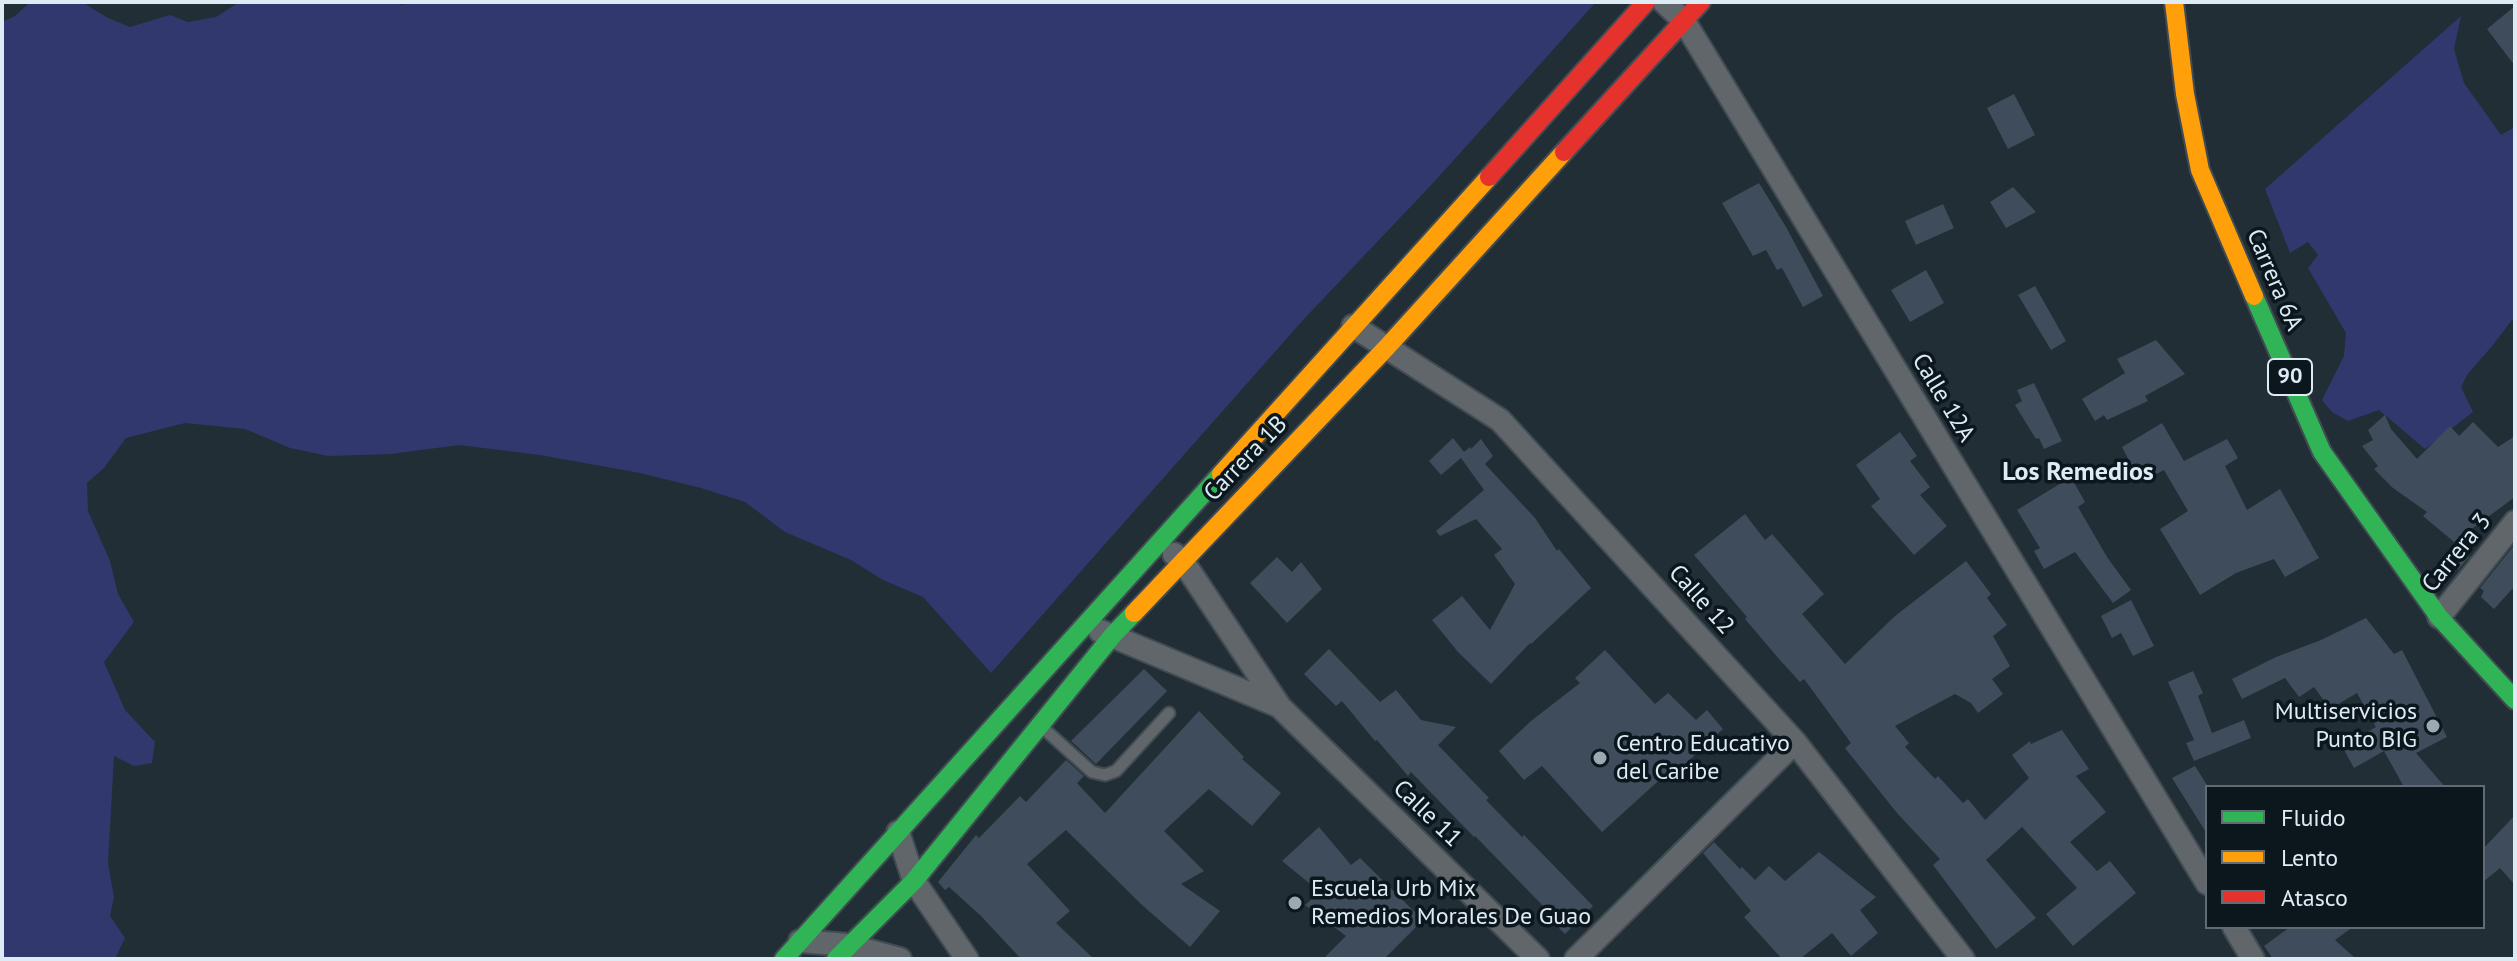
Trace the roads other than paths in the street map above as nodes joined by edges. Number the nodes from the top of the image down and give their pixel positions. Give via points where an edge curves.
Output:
1 (1646, 2) edge
2 (1664, 2) edge
3 (1701, 2) edge
4 (2174, 2) edge
5 (1684, 21) junction
6 (1353, 326) junction
7 (1387, 347) junction
8 (2515, 522) edge
9 (1160, 542) junction
10 (1182, 560) junction
11 (2439, 617) junction
12 (1083, 625) junction
13 (1113, 635) junction
14 (2515, 700) edge
15 (1280, 707) junction
16 (1169, 713) dead end
17 (1040, 726) junction
18 (1795, 742) junction
19 (898, 832) junction
20 (2205, 880) edge
21 (914, 881) junction
22 (2235, 929) edge
23 (800, 941) junction
24 (842, 952) edge
25 (784, 959) edge
26 (900, 959) edge
27 (967, 959) edge
28 (1538, 959) edge
29 (1576, 959) edge
30 (1963, 959) edge
31 (2253, 959) edge

1 - 6 main road, Carrera 1B
2 - 5 street, Calle 12A
3 - 5 main road, Carrera 1B
4 - 11 main road, Carrera 6A / 90 via 2200,170 2322,452
5 - 7 main road, Carrera 1B
5 - 20 street, Calle 12A
6 - 7 street, Calle 12
6 - 9 main road, Carrera 1B
7 - 10 main road, Carrera 1B
7 - 18 street, Calle 12 via 1500,420
8 - 11 street, Carrera 3
9 - 10 street
9 - 12 main road, Carrera 1B
10 - 13 main road, Carrera 1B
10 - 15 street
11 - 14 main road, Carrera 6A / 90
12 - 13 street
12 - 19 main road, Carrera 1B
13 - 15 street
13 - 17 main road, Carrera 1B
15 - 28 street, Calle 11
16 - 17 lane via 1116,771 1105,775 1092,772
17 - 21 main road, Carrera 1B
18 - 29 street
18 - 30 street, Calle 12
19 - 21 street
19 - 23 main road, Carrera 1B
21 - 24 main road, Carrera 1B
21 - 27 street
22 - 31 street
23 - 24 street
23 - 25 main road, Carrera 1B
24 - 26 street

